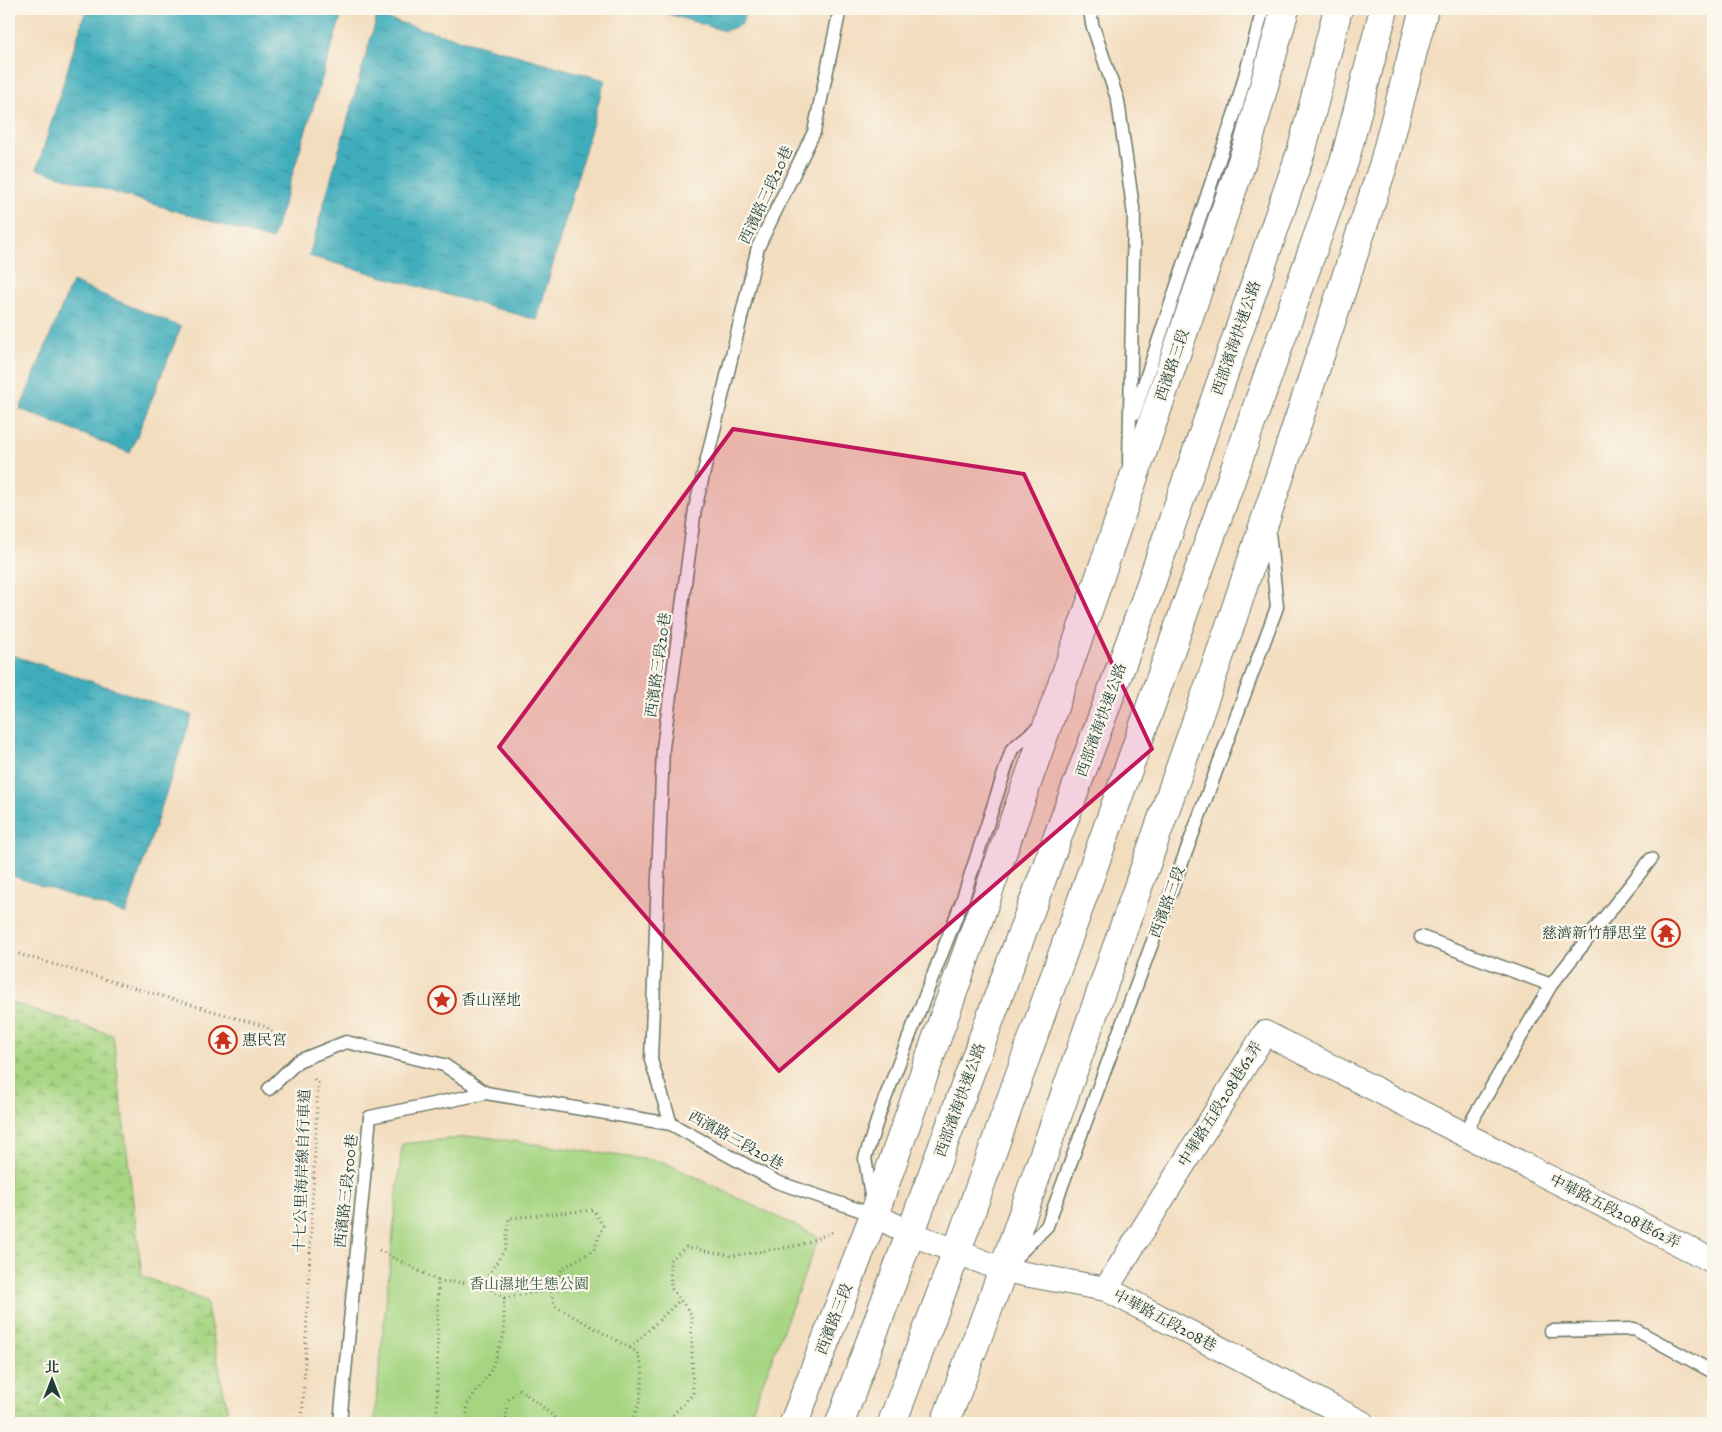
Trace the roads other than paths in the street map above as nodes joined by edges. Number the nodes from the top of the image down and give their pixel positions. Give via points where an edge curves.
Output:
1 (840, 9) edge
2 (1090, 9) edge
3 (1263, 9) edge
4 (1285, 9) edge
5 (1338, 9) edge
6 (1384, 9) edge
7 (1438, 9) edge
8 (1421, 21) edge
9 (1130, 426) junction
10 (1128, 493) junction
11 (1267, 514) junction
12 (1651, 859) dead end
13 (1421, 937) dead end
14 (1551, 985) junction
15 (269, 1089) dead end
16 (486, 1093) junction
17 (671, 1124) junction
18 (1464, 1134) junction
19 (874, 1215) junction
20 (910, 1234) junction
21 (957, 1251) junction
22 (1713, 1261) edge
23 (1003, 1270) junction
24 (1106, 1289) junction
25 (1551, 1331) dead end
26 (1713, 1372) edge
27 (340, 1423) edge
28 (794, 1423) edge
29 (840, 1423) edge
30 (892, 1423) edge
31 (945, 1423) edge
32 (1362, 1423) edge

1 - 17 lane, 西濱路三段20巷 via 814,132 758,247 695,510 663,748 651,1060
2 - 9 lane via 1118,101 1134,215
3 - 9 lane, 西濱路三段 via 1236,108
4 - 10 main road, 西濱路三段 via 1248,144
5 - 20 main road, 西部濱海快速公路 via 1302,149 1144,606
6 - 21 main road via 1345,159
7 - 8 lane, 西濱路三段
8 - 11 main road, 西濱路三段 via 1383,166
9 - 10 lane
10 - 19 main road, 西濱路三段
11 - 23 main road, 西濱路三段 via 1224,645
11 - 23 lane, 西濱路三段 via 1277,607 1046,1226
12 - 14 lane
13 - 14 lane
14 - 18 lane
15 - 16 lane via 298,1061 346,1042 444,1065
16 - 17 lane, 西濱路三段500巷
16 - 27 lane, 西濱路三段500巷 via 370,1116
17 - 19 lane, 西濱路三段20巷 via 777,1182
18 - 22 street, 中華路五段208巷62弄
18 - 24 street, 中華路五段208巷62弄 via 1265,1033
19 - 20 street, 中華路五段208巷
19 - 28 main road, 西濱路三段
20 - 21 street, 中華路五段208巷
20 - 29 main road, 西部濱海快速公路
21 - 23 street, 中華路五段208巷
21 - 30 main road
23 - 24 street, 中華路五段208巷
23 - 31 main road, 西濱路三段
24 - 32 street, 中華路五段208巷
25 - 26 lane via 1634,1329

